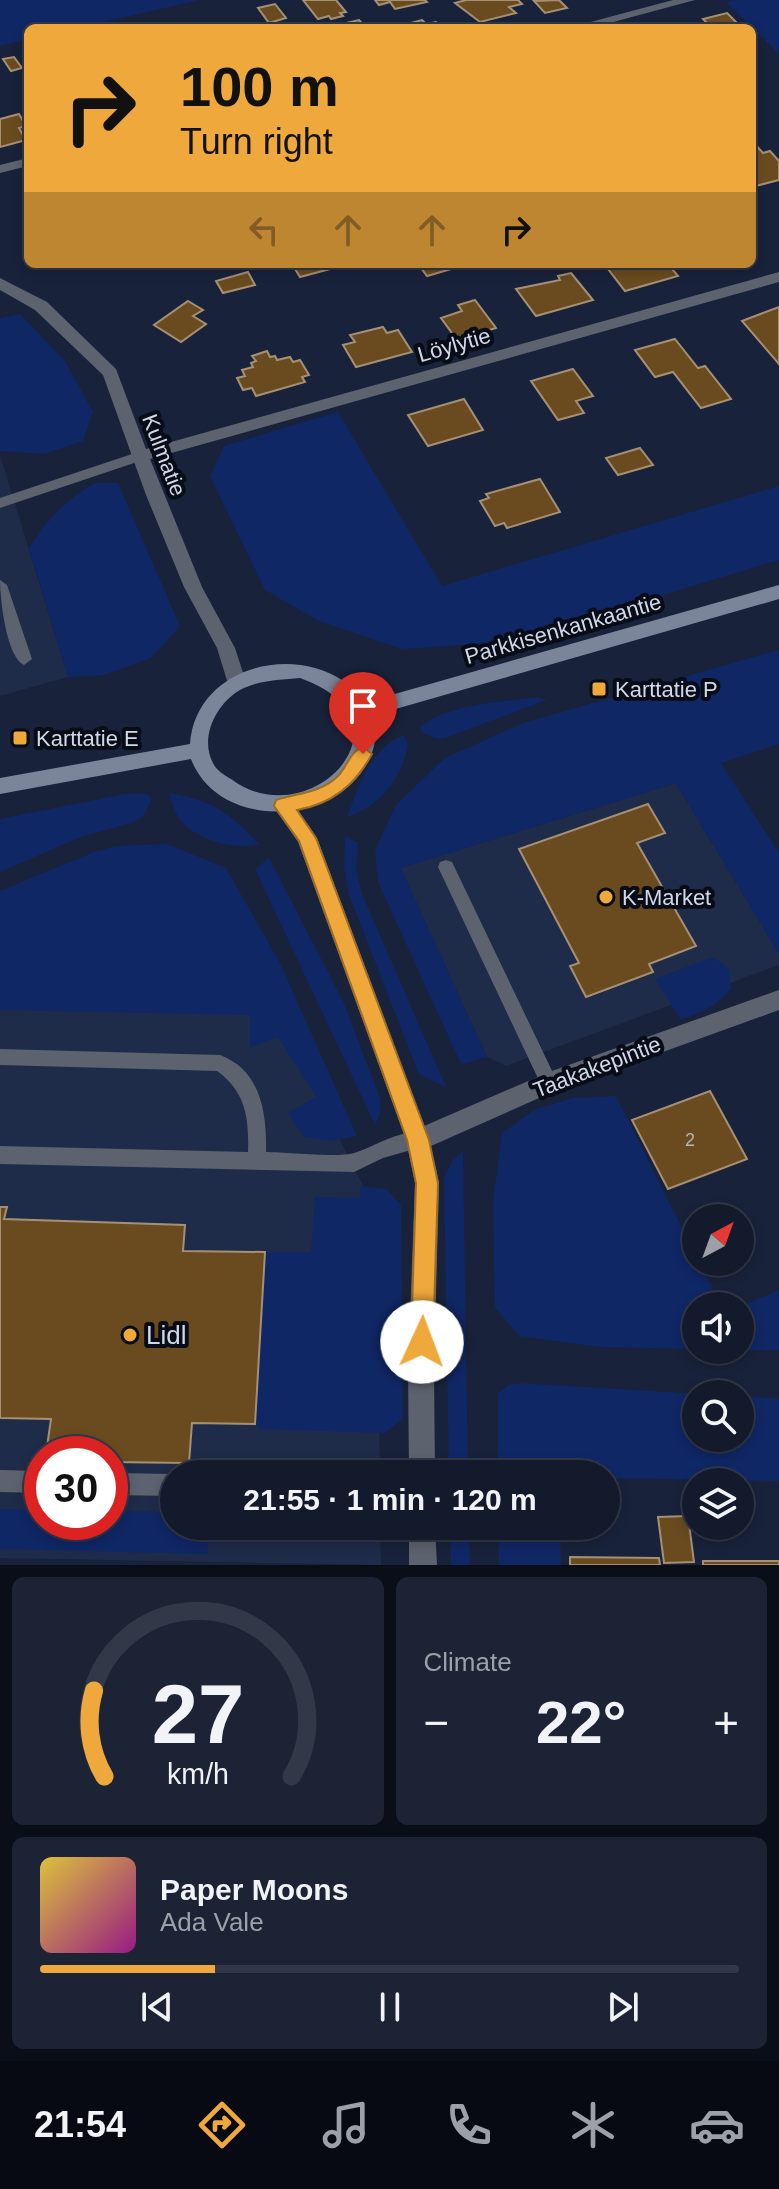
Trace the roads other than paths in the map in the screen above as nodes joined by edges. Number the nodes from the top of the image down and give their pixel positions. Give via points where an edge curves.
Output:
1 (689, 0) edge
2 (591, 24) edge
3 (24, 163) edge
4 (0, 169) edge
5 (779, 277) edge
6 (0, 283) edge
7 (141, 456) junction
8 (0, 503) edge
9 (0, 585) edge
10 (779, 592) edge
11 (24, 659) dead end
12 (236, 682) junction
13 (361, 711) junction
14 (198, 750) junction
15 (0, 786) edge
16 (283, 806) junction
17 (446, 867) dead end
18 (779, 1000) edge
19 (0, 1057) edge
20 (549, 1083) junction
21 (418, 1140) junction
22 (0, 1155) edge
23 (257, 1159) junction
24 (422, 1460) edge
25 (0, 1481) edge
26 (24, 1482) edge
27 (128, 1484) edge
28 (160, 1485) edge
29 (422, 1540) edge
30 (423, 1565) edge

1 - 2 street
3 - 4 street
5 - 7 street, Löylytie
6 - 7 street, Kulmatie via 41,306 110,373
7 - 8 lane
7 - 12 street, Kulmatie
9 - 11 lane
10 - 13 main road, Parkkisenkankaantie
12 - 13 main road via 263,672 301,671 338,686
12 - 14 main road via 202,718
13 - 16 main road via 366,728 363,754 343,782 313,800
14 - 15 main road
14 - 16 main road via 219,785 246,801
16 - 21 street via 307,838
17 - 20 lane
18 - 20 street, Taakakepintie
19 - 23 lane via 220,1063 247,1085 258,1121
20 - 21 street, Taakakepintie
21 - 23 lane via 354,1163
21 - 24 street via 427,1183
22 - 23 lane
25 - 26 lane
27 - 28 lane
29 - 30 street

